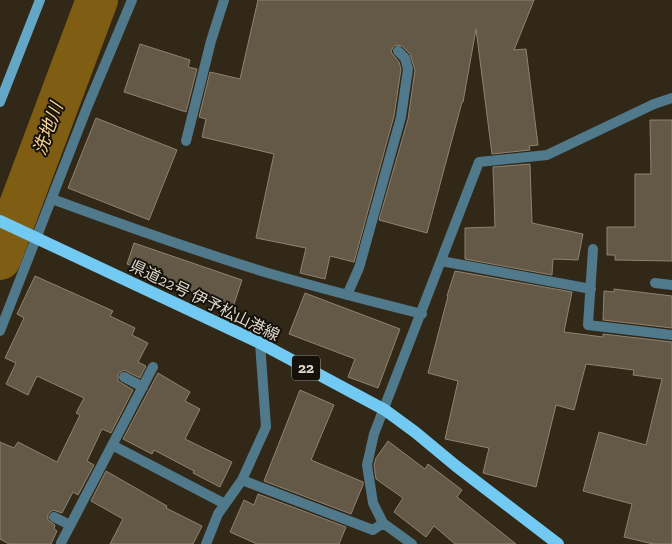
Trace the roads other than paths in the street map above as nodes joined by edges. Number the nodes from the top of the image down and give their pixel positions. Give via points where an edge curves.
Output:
1 (40, 0) edge
2 (132, 0) edge
3 (224, 0) edge
4 (398, 51) dead end
5 (672, 98) edge
6 (0, 102) edge
7 (186, 140) dead end
8 (52, 199) junction
9 (0, 221) edge
10 (33, 236) junction
11 (593, 249) dead end
12 (441, 261) junction
13 (655, 284) dead end
14 (672, 285) edge
15 (591, 289) junction
16 (348, 295) junction
17 (422, 314) junction
18 (0, 331) edge
19 (672, 335) edge
20 (260, 344) junction
21 (153, 367) dead end
22 (124, 377) dead end
23 (142, 387) junction
24 (385, 410) junction
25 (112, 445) junction
26 (242, 480) junction
27 (225, 504) junction
28 (54, 517) dead end
29 (383, 523) junction
30 (70, 526) junction
31 (61, 543) edge
32 (206, 544) edge
33 (412, 544) edge
34 (558, 544) edge

1 - 6 street
2 - 8 street
3 - 7 street
4 - 16 street via 405,58 408,69 401,117 359,268
5 - 12 street via 548,155 479,162
8 - 10 street
8 - 16 street via 240,264
9 - 10 main road, 22
10 - 18 street
10 - 20 main road, 県道22号 伊予松山港線 / 22
11 - 15 street
12 - 15 street
12 - 17 street
13 - 14 street
15 - 19 street via 588,325
16 - 17 street
17 - 24 street
20 - 24 main road, 県道22号 伊予松山港線 / 22
20 - 26 street via 266,427
21 - 23 street
22 - 23 street
23 - 25 street
24 - 29 street via 374,434 367,465 373,503
24 - 34 main road, 県道22号 伊予松山港線 / 22
25 - 27 street
25 - 30 street
26 - 27 street
26 - 29 street via 373,530
27 - 32 street
28 - 30 street
29 - 33 street
30 - 31 street

